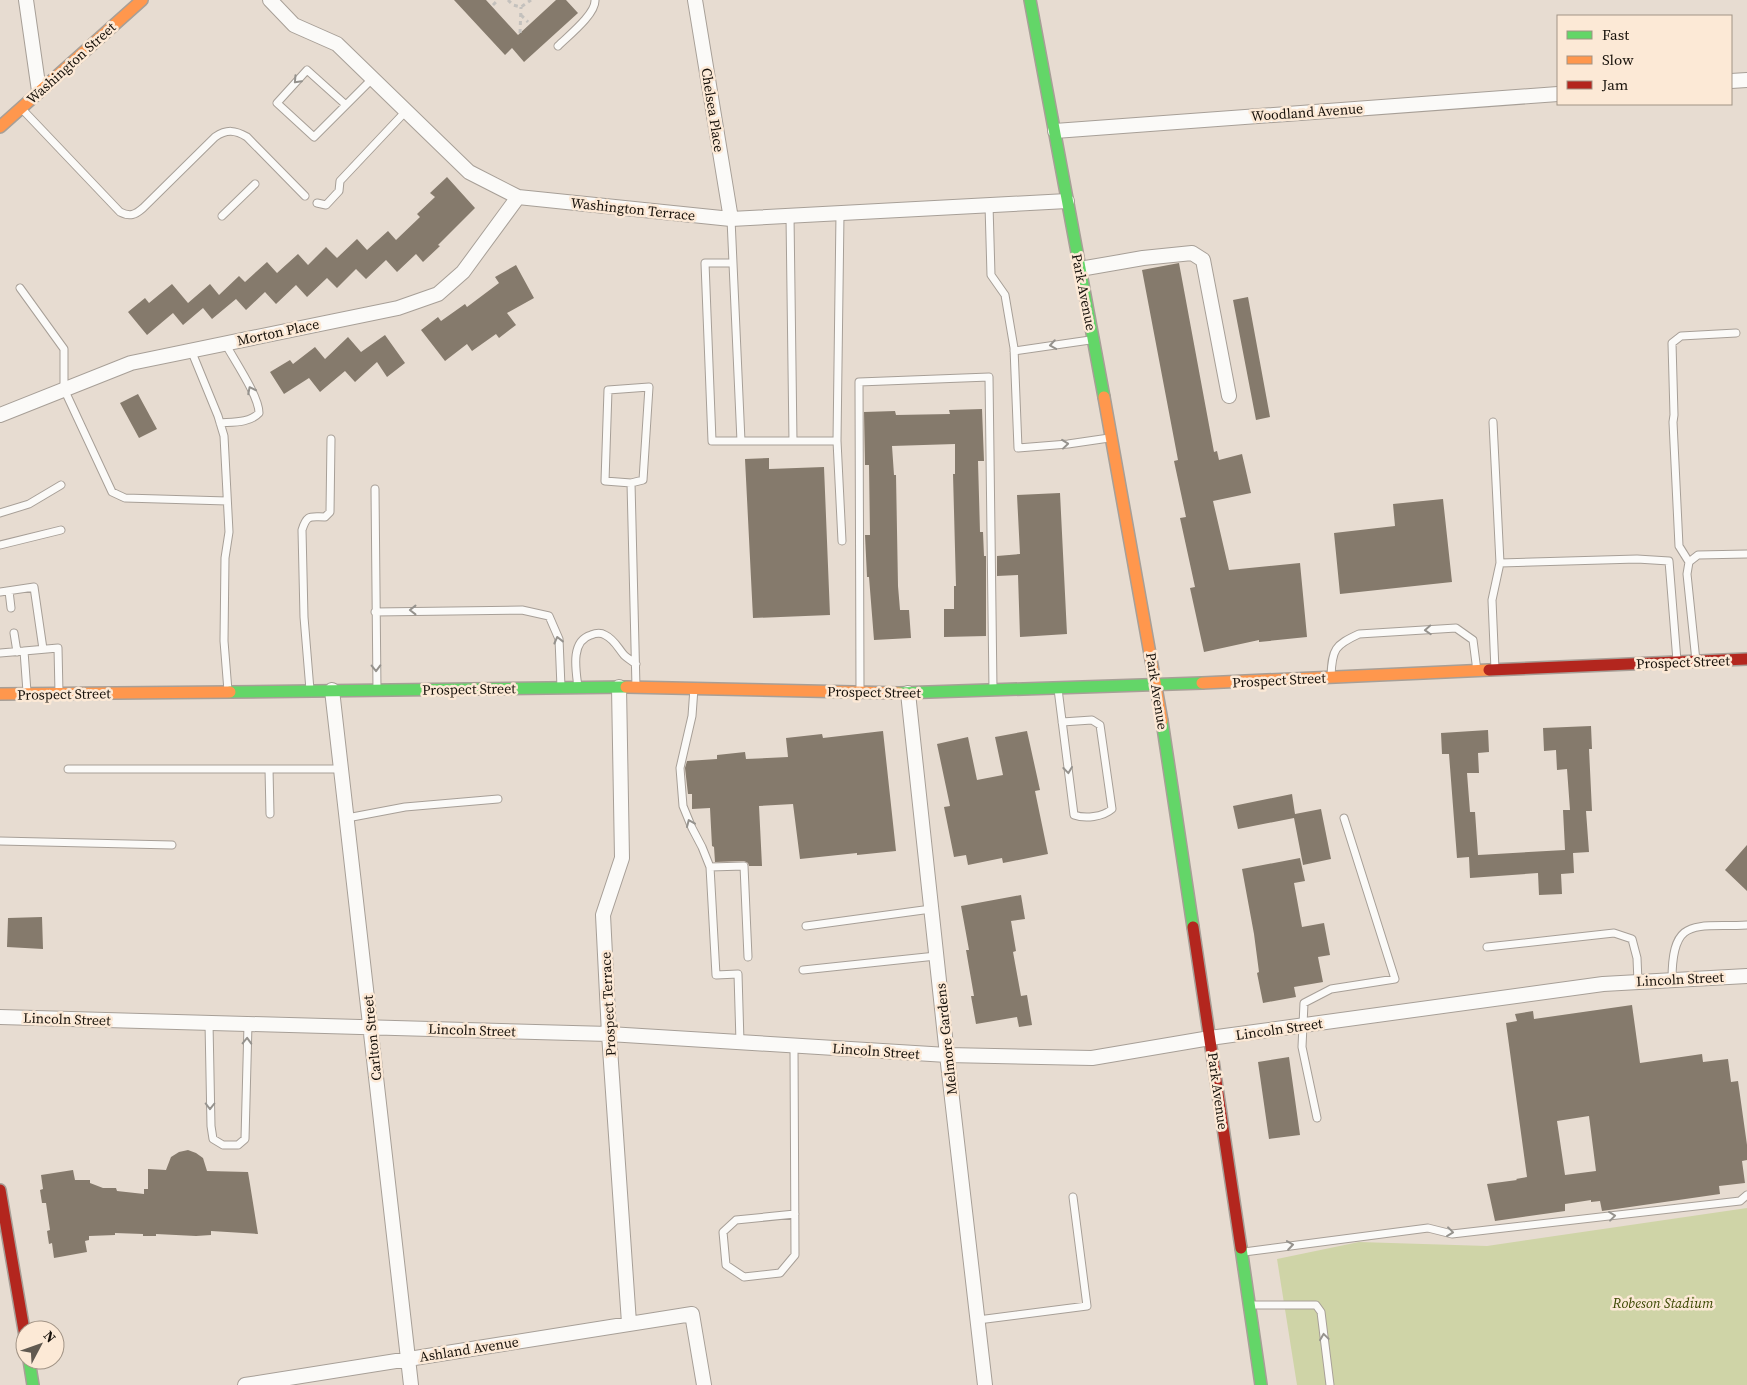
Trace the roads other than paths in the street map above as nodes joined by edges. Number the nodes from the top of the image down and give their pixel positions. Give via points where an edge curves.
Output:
1 (26, 0) edge
2 (142, 0) edge
3 (270, 0) edge
4 (595, 0) edge
5 (695, 0) edge
6 (1030, 0) edge
7 (558, 46) dead end
8 (372, 78) junction
9 (1747, 80) edge
10 (1732, 81) edge
11 (39, 91) junction
12 (1557, 94) edge
13 (346, 105) junction
14 (20, 108) junction
15 (406, 111) junction
16 (0, 127) edge
17 (1055, 130) junction
18 (255, 184) dead end
19 (305, 196) dead end
20 (518, 197) junction
21 (1067, 201) junction
22 (317, 203) dead end
23 (988, 205) junction
24 (222, 216) dead end
25 (790, 216) junction
26 (732, 219) junction
27 (840, 219) junction
28 (733, 263) junction
29 (1080, 269) junction
30 (20, 288) dead end
31 (1736, 333) dead end
32 (1093, 339) junction
33 (225, 343) junction
34 (191, 350) junction
35 (1014, 351) junction
36 (64, 389) junction
37 (1229, 396) dead end
38 (0, 415) edge
39 (1492, 422) dead end
40 (220, 423) junction
41 (1111, 437) junction
42 (331, 439) dead end
43 (741, 441) junction
44 (793, 441) junction
45 (838, 442) junction
46 (631, 483) junction
47 (61, 485) dead end
48 (375, 489) dead end
49 (227, 501) junction
50 (0, 513) edge
51 (60, 530) dead end
52 (842, 541) dead end
53 (0, 545) edge
54 (1747, 554) edge
55 (1689, 562) junction
56 (1500, 563) junction
57 (9, 591) junction
58 (0, 592) edge
59 (11, 608) dead end
60 (376, 612) junction
61 (14, 633) dead end
62 (43, 650) junction
63 (20, 652) junction
64 (0, 653) edge
65 (1747, 659) edge
66 (1696, 661) junction
67 (1677, 662) junction
68 (636, 664) junction
69 (1495, 670) junction
70 (1477, 671) junction
71 (1331, 677) junction
72 (1157, 685) junction
73 (619, 687) junction
74 (636, 687) junction
75 (561, 688) junction
76 (578, 688) junction
77 (694, 688) junction
78 (1058, 688) junction
79 (332, 690) junction
80 (376, 690) junction
81 (993, 690) junction
82 (310, 691) junction
83 (228, 692) junction
84 (860, 692) junction
85 (908, 693) junction
86 (0, 694) edge
87 (27, 694) junction
88 (59, 694) junction
89 (1062, 722) junction
90 (68, 769) dead end
91 (269, 769) junction
92 (341, 769) junction
93 (498, 799) dead end
94 (270, 814) dead end
95 (347, 818) junction
96 (1344, 818) dead end
97 (0, 841) edge
98 (172, 845) dead end
99 (710, 867) junction
100 (931, 909) junction
101 (1747, 925) edge
102 (806, 926) dead end
103 (1487, 947) dead end
104 (936, 956) junction
105 (748, 957) dead end
106 (802, 970) dead end
107 (1747, 976) edge
108 (1672, 980) junction
109 (1638, 982) junction
110 (0, 1017) edge
111 (209, 1023) junction
112 (248, 1024) junction
113 (1303, 1025) junction
114 (370, 1027) junction
115 (609, 1034) junction
116 (1210, 1038) junction
117 (740, 1042) junction
118 (794, 1046) junction
119 (947, 1055) junction
120 (1317, 1118) dead end
121 (0, 1190) edge
122 (1747, 1195) edge
123 (1073, 1197) dead end
124 (795, 1214) junction
125 (1242, 1252) junction
126 (1249, 1305) junction
127 (22, 1320) edge
128 (978, 1320) junction
129 (629, 1323) junction
130 (408, 1359) junction
131 (31, 1370) edge
132 (33, 1385) edge
133 (245, 1385) edge
134 (411, 1385) edge
135 (704, 1385) edge
136 (985, 1385) edge
137 (1261, 1385) edge
138 (1330, 1385) edge

1 - 11 street
2 - 11 street, Washington Street
3 - 8 street, Washington Terrace via 294,25 337,44
4 - 7 lane via 591,12
5 - 26 street, Chelsea Place
6 - 17 street, Park Avenue
8 - 13 lane
8 - 15 street, Washington Terrace
9 - 10 street
11 - 14 street, Washington Street
12 - 17 street, Woodland Avenue
13 -> 13 lane via 307,70 277,103 314,137
14 - 16 street, Washington Street
14 - 19 lane via 127,216 143,208 224,131 236,131 247,136
15 - 20 street, Washington Terrace via 469,172
15 - 22 lane via 340,181 339,191 326,205
17 - 21 street, Park Avenue
18 - 24 lane
20 - 26 street, Washington Terrace
20 - 33 street, Morton Place via 463,272 438,294 398,308
21 - 23 street, Washington Terrace
21 - 29 street, Park Avenue
23 - 27 street, Washington Terrace
23 - 35 lane via 991,275 1005,295
25 - 26 street, Washington Terrace
25 - 27 street, Washington Terrace
25 - 44 lane
26 - 28 lane
27 - 45 lane
28 - 43 lane
28 - 43 lane via 705,263 712,441
29 - 32 street, Park Avenue
29 - 37 street via 1192,253 1203,260
30 - 36 lane via 64,349
31 - 55 lane via 1681,336 1672,343 1680,546
32 -> 35 lane
32 - 41 street, Park Avenue
33 - 34 street, Morton Place
40 -> 33 lane via 255,418 259,413 252,390
34 - 36 street, Morton Place via 131,362
34 - 40 lane
35 -> 41 lane via 1018,448
36 - 38 street, Morton Place
36 - 49 lane via 112,492 125,498
39 - 56 lane
40 - 49 lane via 224,436
41 - 72 street, Park Avenue
42 - 82 lane via 330,512 325,517 309,517 302,530
43 - 44 lane
44 - 45 lane
45 - 52 lane
46 - 46 lane via 643,480 649,387 608,390 605,481
46 - 68 lane
47 - 50 lane via 29,504
48 - 60 lane
49 - 83 lane via 229,532 224,618
51 - 53 lane
54 - 55 lane via 1698,555
55 - 66 lane via 1687,574
56 - 67 lane via 1669,561
56 - 69 lane via 1492,600
57 - 58 lane
57 - 59 lane
57 - 62 lane via 34,588
75 -> 60 lane via 560,639 549,616 522,610
60 -> 80 lane
61 - 63 lane
62 - 63 lane
62 - 88 lane via 58,648
63 - 64 lane
63 - 87 lane
65 - 66 street, Prospect Street
66 - 67 street, Prospect Street
67 - 69 street, Prospect Street
68 - 74 lane
68 - 76 lane via 624,656 607,635 599,632 586,636 578,646
69 - 70 street, Prospect Street
70 - 71 street, Prospect Street
70 -> 71 lane via 1473,640 1456,628 1359,634 1336,648 1332,656
71 - 72 street, Prospect Street
72 - 78 street, Prospect Street
72 - 116 street, Park Avenue
73 - 74 street, Prospect Street
73 - 76 street, Prospect Street
73 - 115 street, Prospect Terrace via 622,858 603,914
74 - 77 street, Prospect Street
75 - 76 street, Prospect Street
75 - 80 street, Prospect Street
77 - 84 street, Prospect Street
99 -> 77 lane via 683,806 680,768 692,716
78 - 81 street, Prospect Street
78 - 89 lane
79 - 80 street, Prospect Street
79 - 82 street, Prospect Street
79 - 92 street, Carlton Street
81 - 84 lane via 989,377 859,382
81 - 85 street, Prospect Street
82 - 83 street, Prospect Street
83 - 88 street, Prospect Street
84 - 85 street, Prospect Street
85 - 100 street, Melmore Gardens
86 - 87 street, Prospect Street
87 - 88 street, Prospect Street
89 -> 89 lane via 1074,815 1081,818 1106,814 1112,809 1100,725 1092,720
90 - 91 lane
91 - 92 lane
91 - 94 lane
92 - 95 street, Carlton Street
93 - 95 lane via 405,807
95 - 114 street, Carlton Street
96 - 113 lane via 1395,979 1331,989 1316,996 1304,1002
97 - 98 lane
99 - 105 lane via 744,866
99 - 117 lane via 716,975 738,974
100 - 102 lane
100 - 104 street, Melmore Gardens
101 - 108 lane via 1706,926 1689,929 1680,935 1674,946
103 - 109 lane via 1614,934 1632,939
104 - 106 lane
104 - 119 street, Melmore Gardens
107 - 108 street, Lincoln Street
108 - 109 street, Lincoln Street
109 - 113 street, Lincoln Street via 1602,984
110 - 111 street, Lincoln Street
111 - 112 street, Lincoln Street
111 -> 112 lane via 210,1126 213,1139 223,1145 238,1145 245,1139
112 - 114 street, Lincoln Street
113 - 116 street, Lincoln Street
113 - 120 lane via 1302,1047
114 - 115 street, Lincoln Street
114 - 130 street, Carlton Street
115 - 117 street, Lincoln Street
115 - 129 street, Prospect Terrace
116 - 119 street, Lincoln Street via 1092,1058
116 - 125 street, Park Avenue
117 - 118 street, Lincoln Street
118 - 119 street, Lincoln Street
118 - 124 lane
119 - 128 street, Melmore Gardens
121 - 127 street
125 -> 122 lane via 1428,1228 1452,1234 1720,1204 1740,1201
123 - 128 lane via 1087,1306
124 - 124 lane via 796,1256 780,1273 744,1277 726,1265 724,1232 736,1220
125 - 126 street, Park Avenue
126 - 137 street, Park Avenue
138 -> 126 lane via 1320,1312 1316,1305
128 - 136 street, Melmore Gardens
129 - 130 street, Ashland Avenue
129 - 135 street, Ashland Avenue via 692,1314
130 - 133 street, Ashland Avenue
130 - 134 street, Carlton Street
131 - 132 street

